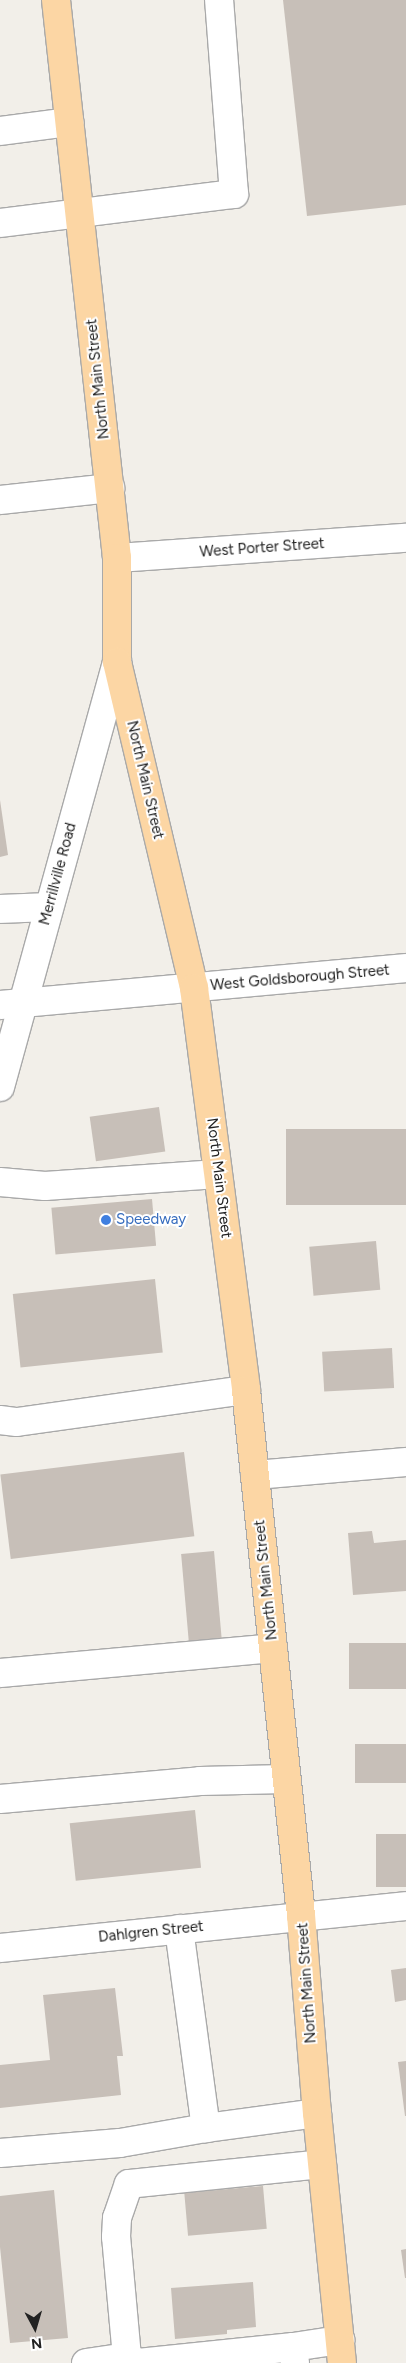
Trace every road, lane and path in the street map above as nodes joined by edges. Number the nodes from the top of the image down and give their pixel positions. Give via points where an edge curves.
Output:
1 (56, 0) edge
2 (219, 0) edge
3 (69, 122) junction
4 (0, 131) edge
5 (80, 216) junction
6 (0, 223) edge
7 (110, 488) junction
8 (0, 500) edge
9 (406, 538) edge
10 (117, 558) junction
11 (117, 662) junction
12 (48, 907) junction
13 (0, 909) edge
14 (406, 968) edge
15 (194, 988) junction
16 (12, 1004) edge
17 (0, 1087) edge
18 (218, 1174) junction
19 (0, 1182) edge
20 (246, 1390) junction
21 (0, 1420) edge
22 (406, 1462) edge
23 (255, 1475) junction
24 (273, 1648) junction
25 (0, 1673) edge
26 (286, 1779) junction
27 (0, 1799) edge
28 (406, 1906) edge
29 (301, 1915) junction
30 (179, 1929) junction
31 (0, 1948) edge
32 (317, 2113) junction
33 (206, 2128) junction
34 (0, 2153) edge
35 (322, 2164) junction
36 (341, 2352) edge
37 (294, 2355) edge
38 (127, 2358) junction
39 (86, 2363) edge

1 - 3 main road, North Main Street
2 - 5 street via 234,194
3 - 4 street
3 - 5 main road, North Main Street
5 - 6 street
5 - 7 main road, North Main Street
7 - 8 street
7 - 10 main road, North Main Street
9 - 10 street, West Porter Street
10 - 11 main road, North Main Street
11 - 12 street, Merrillville Road
11 - 15 main road, North Main Street
12 - 13 street
12 - 16 street, Merrillville Road
14 - 15 street, West Goldsborough Street
15 - 16 street, West Goldsborough Street
15 - 18 main road, North Main Street
16 - 17 street, Merrillville Road
18 - 19 street via 45,1186
18 - 20 main road, North Main Street
20 - 21 street via 17,1422
20 - 23 main road, North Main Street
22 - 23 street
23 - 24 main road, North Main Street
24 - 25 street
24 - 26 main road, North Main Street
26 - 27 street via 200,1781
26 - 29 main road, North Main Street
28 - 29 street, Dahlgren Street
29 - 30 street, Dahlgren Street
29 - 32 main road, North Main Street
30 - 31 street, Dahlgren Street
30 - 33 street
32 - 33 street
32 - 35 main road, North Main Street
33 - 34 street via 120,2143
35 - 36 main road, North Main Street
35 - 38 street via 128,2184 119,2211 116,2237
36 - 37 street
37 - 38 street via 138,2363
38 - 39 street

